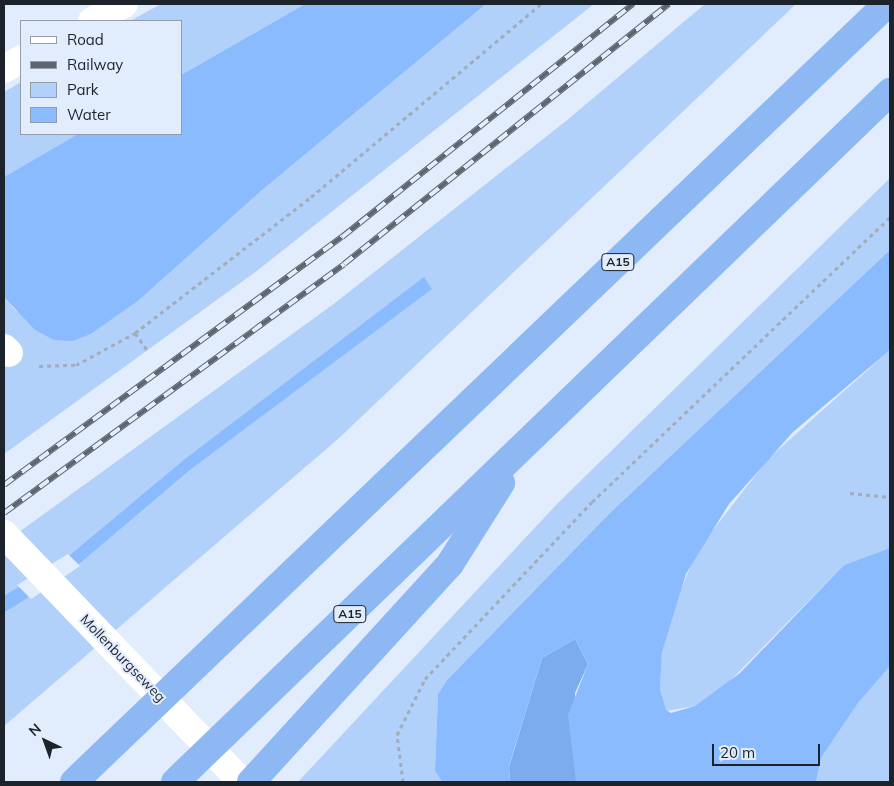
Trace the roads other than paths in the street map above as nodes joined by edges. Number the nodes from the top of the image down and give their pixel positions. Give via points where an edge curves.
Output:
1 (124, 4) edge
2 (887, 4) edge
3 (94, 20) edge
4 (20, 60) edge
5 (4, 69) edge
6 (890, 92) edge
7 (524, 446) junction
8 (4, 534) edge
9 (130, 731) junction
10 (58, 782) edge
11 (74, 782) edge
12 (175, 782) edge
13 (242, 782) edge
14 (250, 782) edge

1 - 3 street
2 - 9 highway, A15
4 - 5 street
6 - 7 highway, A15
7 - 12 highway, A15
7 - 14 highway, A15 via 450,564
8 - 13 street, Mollenburgseweg
9 - 10 highway, A15
9 - 11 highway, A15

